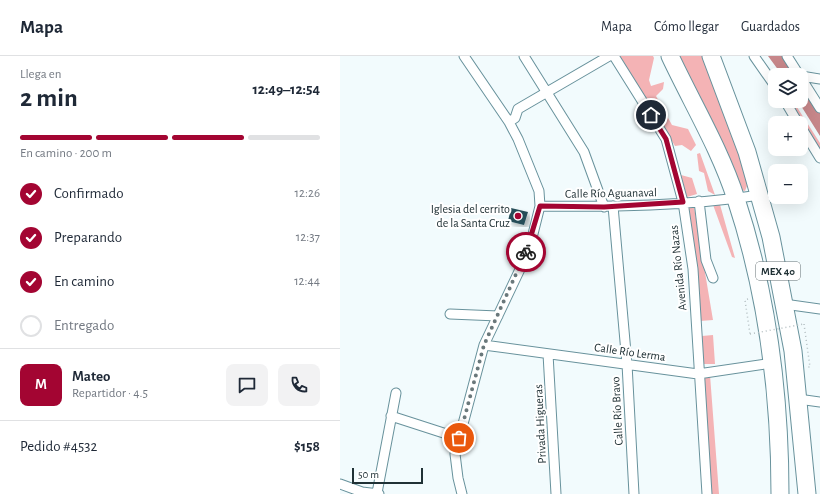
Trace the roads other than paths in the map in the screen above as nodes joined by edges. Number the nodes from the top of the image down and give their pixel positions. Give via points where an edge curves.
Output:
1 (464, 56) edge
2 (524, 56) edge
3 (609, 56) edge
4 (614, 56) edge
5 (670, 56) edge
6 (710, 56) edge
7 (754, 56) edge
8 (787, 56) edge
9 (795, 68) edge
10 (768, 76) edge
11 (808, 77) edge
12 (820, 79) edge
13 (808, 89) edge
14 (546, 92) junction
15 (820, 108) edge
16 (509, 122) junction
17 (808, 138) edge
18 (820, 158) edge
19 (760, 195) junction
20 (736, 198) junction
21 (699, 201) junction
22 (683, 202) junction
23 (540, 206) junction
24 (608, 207) junction
25 (713, 278) dead end
26 (784, 304) junction
27 (820, 309) edge
28 (450, 314) dead end
29 (498, 316) junction
30 (484, 345) junction
31 (548, 354) junction
32 (772, 363) junction
33 (627, 364) junction
34 (698, 374) junction
35 (396, 393) dead end
36 (798, 398) junction
37 (820, 402) edge
38 (391, 416) junction
39 (459, 438) junction
40 (340, 484) edge
41 (378, 494) edge
42 (462, 494) edge
43 (556, 494) edge
44 (634, 494) edge
45 (707, 494) edge
46 (780, 494) edge
47 (807, 494) edge

1 - 16 street
2 - 14 street, Calle Río Bravo
3 - 14 street
4 - 22 street, Avenida Río Nazas via 666,139
5 - 20 highway, MEX 40
6 - 19 highway, MEX 40 via 733,111
7 - 10 street
8 - 9 street
11 - 12 street
13 - 15 street
14 - 16 street via 518,110 515,118
14 - 24 street, Calle Río Bravo via 584,152
16 - 23 street via 539,191
17 - 18 street
19 - 20 street, Calle Río Aguanaval
19 - 26 highway, MEX 40
20 - 21 street, Calle Río Aguanaval
20 - 32 highway, MEX 40 via 763,305
21 - 22 street, Calle Río Aguanaval
21 - 25 street via 706,260
22 - 24 street, Calle Río Aguanaval
22 - 34 street, Avenida Río Nazas via 693,269
23 - 24 street, Calle Río Aguanaval
23 - 29 street via 522,265
24 - 33 street, Calle Río Bravo
26 - 27 street
26 - 36 highway, MEX 40
28 - 29 street
29 - 30 street
30 - 31 street, Calle Río Lerma
30 - 39 street
31 - 33 street, Calle Río Lerma
31 - 43 street, Privada Higueras
32 - 34 street, Calle Río Lerma
32 - 46 highway, MEX 40
33 - 34 street, Calle Río Lerma
33 - 44 street, Calle Río Bravo
34 - 45 street, Avenida Río Nazas
35 - 38 street
36 - 37 street
36 - 47 highway, MEX 40
38 - 39 street
38 - 41 street
39 - 42 street via 455,454
40 - 41 street via 362,492

